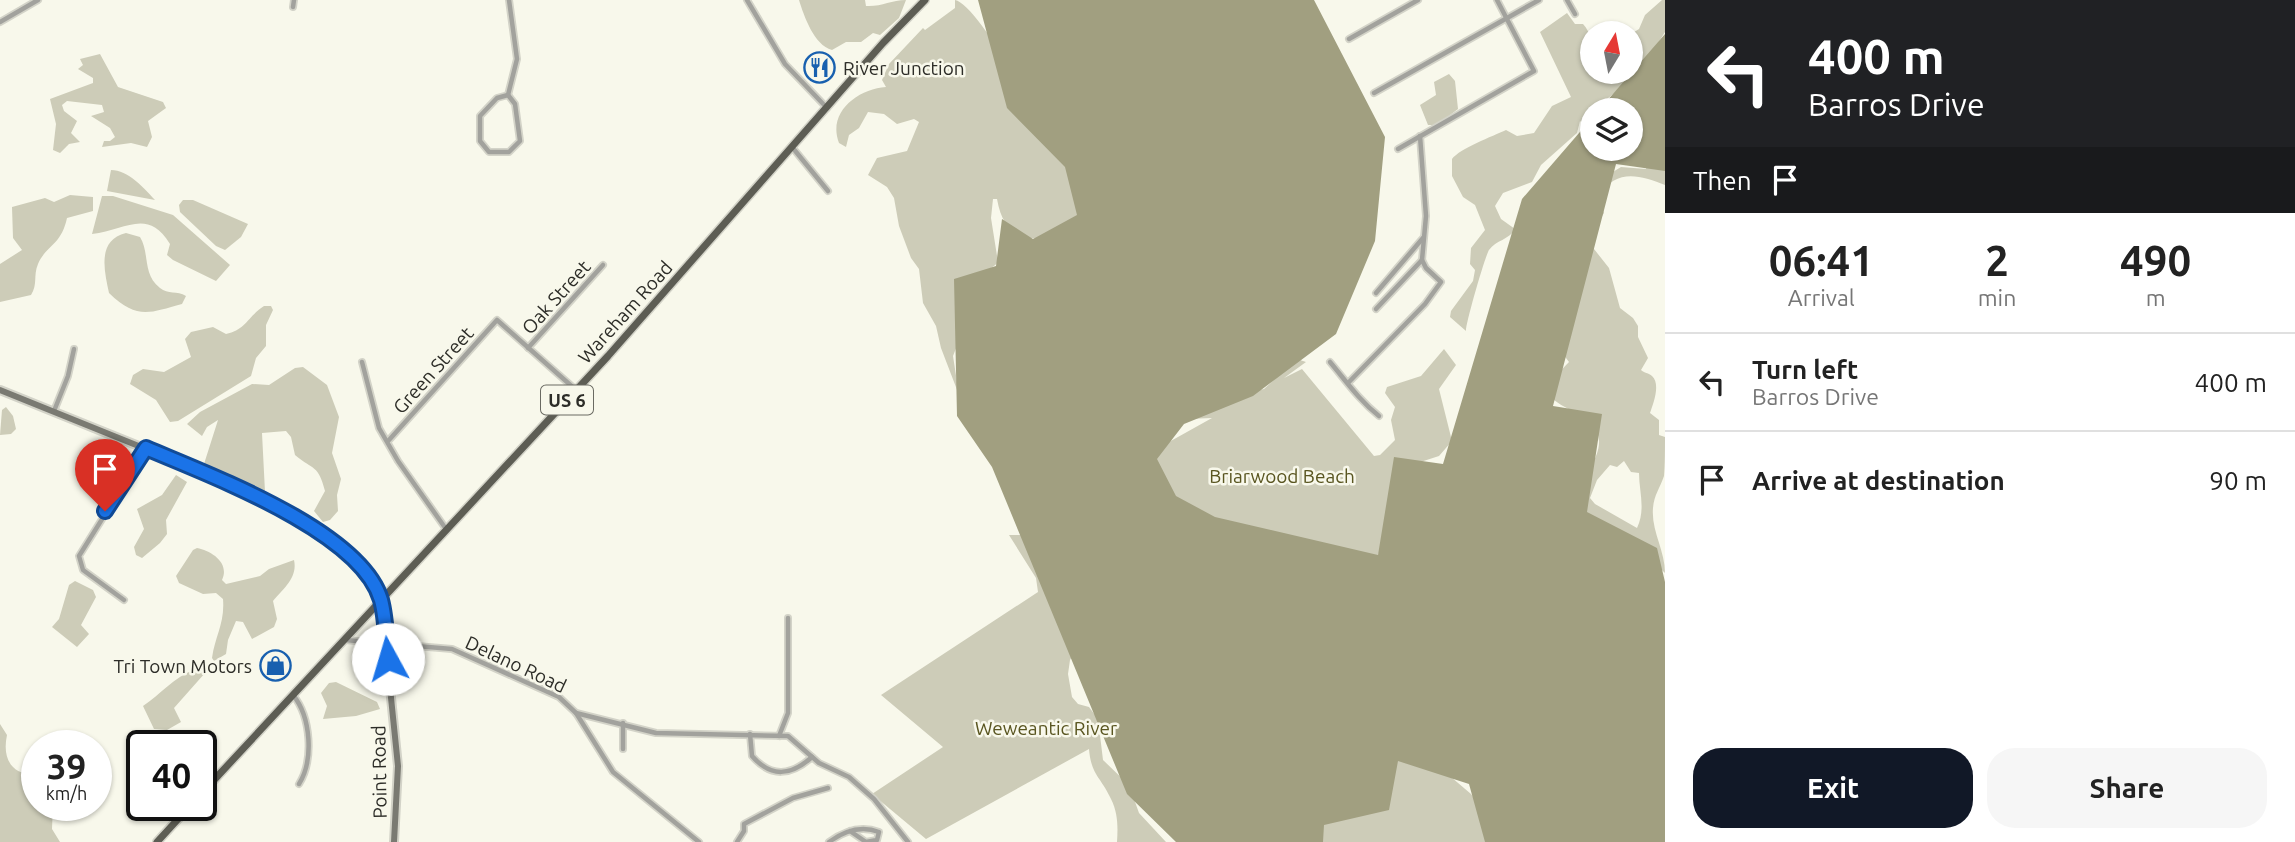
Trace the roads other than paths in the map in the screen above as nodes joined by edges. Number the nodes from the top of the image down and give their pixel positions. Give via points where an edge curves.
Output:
1 (38, 0) edge
2 (294, 0) edge
3 (509, 0) edge
4 (747, 0) edge
5 (925, 0) edge
6 (1418, 0) edge
7 (1497, 0) edge
8 (1539, 0) edge
9 (1567, 0) edge
10 (293, 7) dead end
11 (1575, 14) dead end
12 (1507, 18) junction
13 (0, 22) edge
14 (1349, 39) dead end
15 (1374, 93) dead end
16 (508, 95) junction
17 (827, 108) junction
18 (1420, 136) junction
19 (792, 147) junction
20 (1398, 149) dead end
21 (828, 191) dead end
22 (1425, 236) junction
23 (1422, 260) junction
24 (603, 265) dead end
25 (1376, 293) dead end
26 (1376, 309) dead end
27 (528, 348) junction
28 (74, 349) dead end
29 (362, 362) dead end
30 (1330, 362) dead end
31 (1349, 382) junction
32 (0, 390) edge
33 (576, 390) junction
34 (54, 411) junction
35 (1379, 416) dead end
36 (389, 440) junction
37 (146, 448) junction
38 (447, 530) junction
39 (124, 600) dead end
40 (381, 600) junction
41 (788, 618) dead end
42 (344, 640) junction
43 (386, 642) junction
44 (293, 695) junction
45 (576, 713) junction
46 (623, 723) junction
47 (750, 734) junction
48 (779, 736) junction
49 (623, 749) dead end
50 (812, 757) junction
51 (217, 777) edge
52 (299, 784) dead end
53 (828, 788) dead end
54 (176, 821) edge
55 (850, 831) junction
56 (157, 842) edge
57 (394, 842) edge
58 (699, 842) edge
59 (737, 842) edge
60 (829, 842) edge
61 (908, 842) edge

1 - 13 street
2 - 10 street
3 - 16 street via 517,59
4 - 17 street via 785,64
5 - 17 main road, Wareham Road / US 6
6 - 14 street
7 - 12 street
8 - 12 street
9 - 11 street
12 - 15 street
12 - 18 street via 1534,71
16 - 16 street via 493,101 480,116 480,141 489,152 509,152 520,141 515,104
17 - 19 main road, Wareham Road / US 6
18 - 20 street
18 - 22 street
19 - 21 street
19 - 33 main road, Wareham Road / US 6
22 - 23 street
22 - 25 street
23 - 26 street
23 - 31 street via 1441,282
24 - 27 street, Oak Street
27 - 33 street
27 - 36 street, Green Street via 497,320
28 - 34 street
29 - 36 street via 379,428
30 - 31 street
31 - 35 street
32 - 34 street, Point Road
33 - 38 main road, Wareham Road / US 6
34 - 37 street, Point Road
36 - 38 street via 398,461
37 - 39 street via 80,552 83,570
37 - 40 street, Point Road via 249,494 336,542 364,569
38 - 40 main road, Wareham Road / US 6
40 - 42 main road, Wareham Road / US 6
40 - 43 street, Point Road
41 - 48 street via 788,713
42 - 43 street, Delano Road
42 - 44 main road, Wareham Road / US 6
43 - 45 street, Delano Road via 465,653 550,692
43 - 57 street, Point Road via 398,766
44 - 51 main road, Wareham Road / US 6
44 - 52 street via 307,721 305,775
45 - 46 street
45 - 58 street, Delano Road via 613,772
46 - 47 street via 656,733
46 - 49 street
47 - 48 street
47 - 50 street via 752,756 765,769 784,773
48 - 50 street via 788,736
50 - 61 street via 849,776
53 - 59 street via 793,798 744,824
54 - 56 main road
55 - 55 street via 869,828 879,832 877,840 866,842
55 - 60 street

